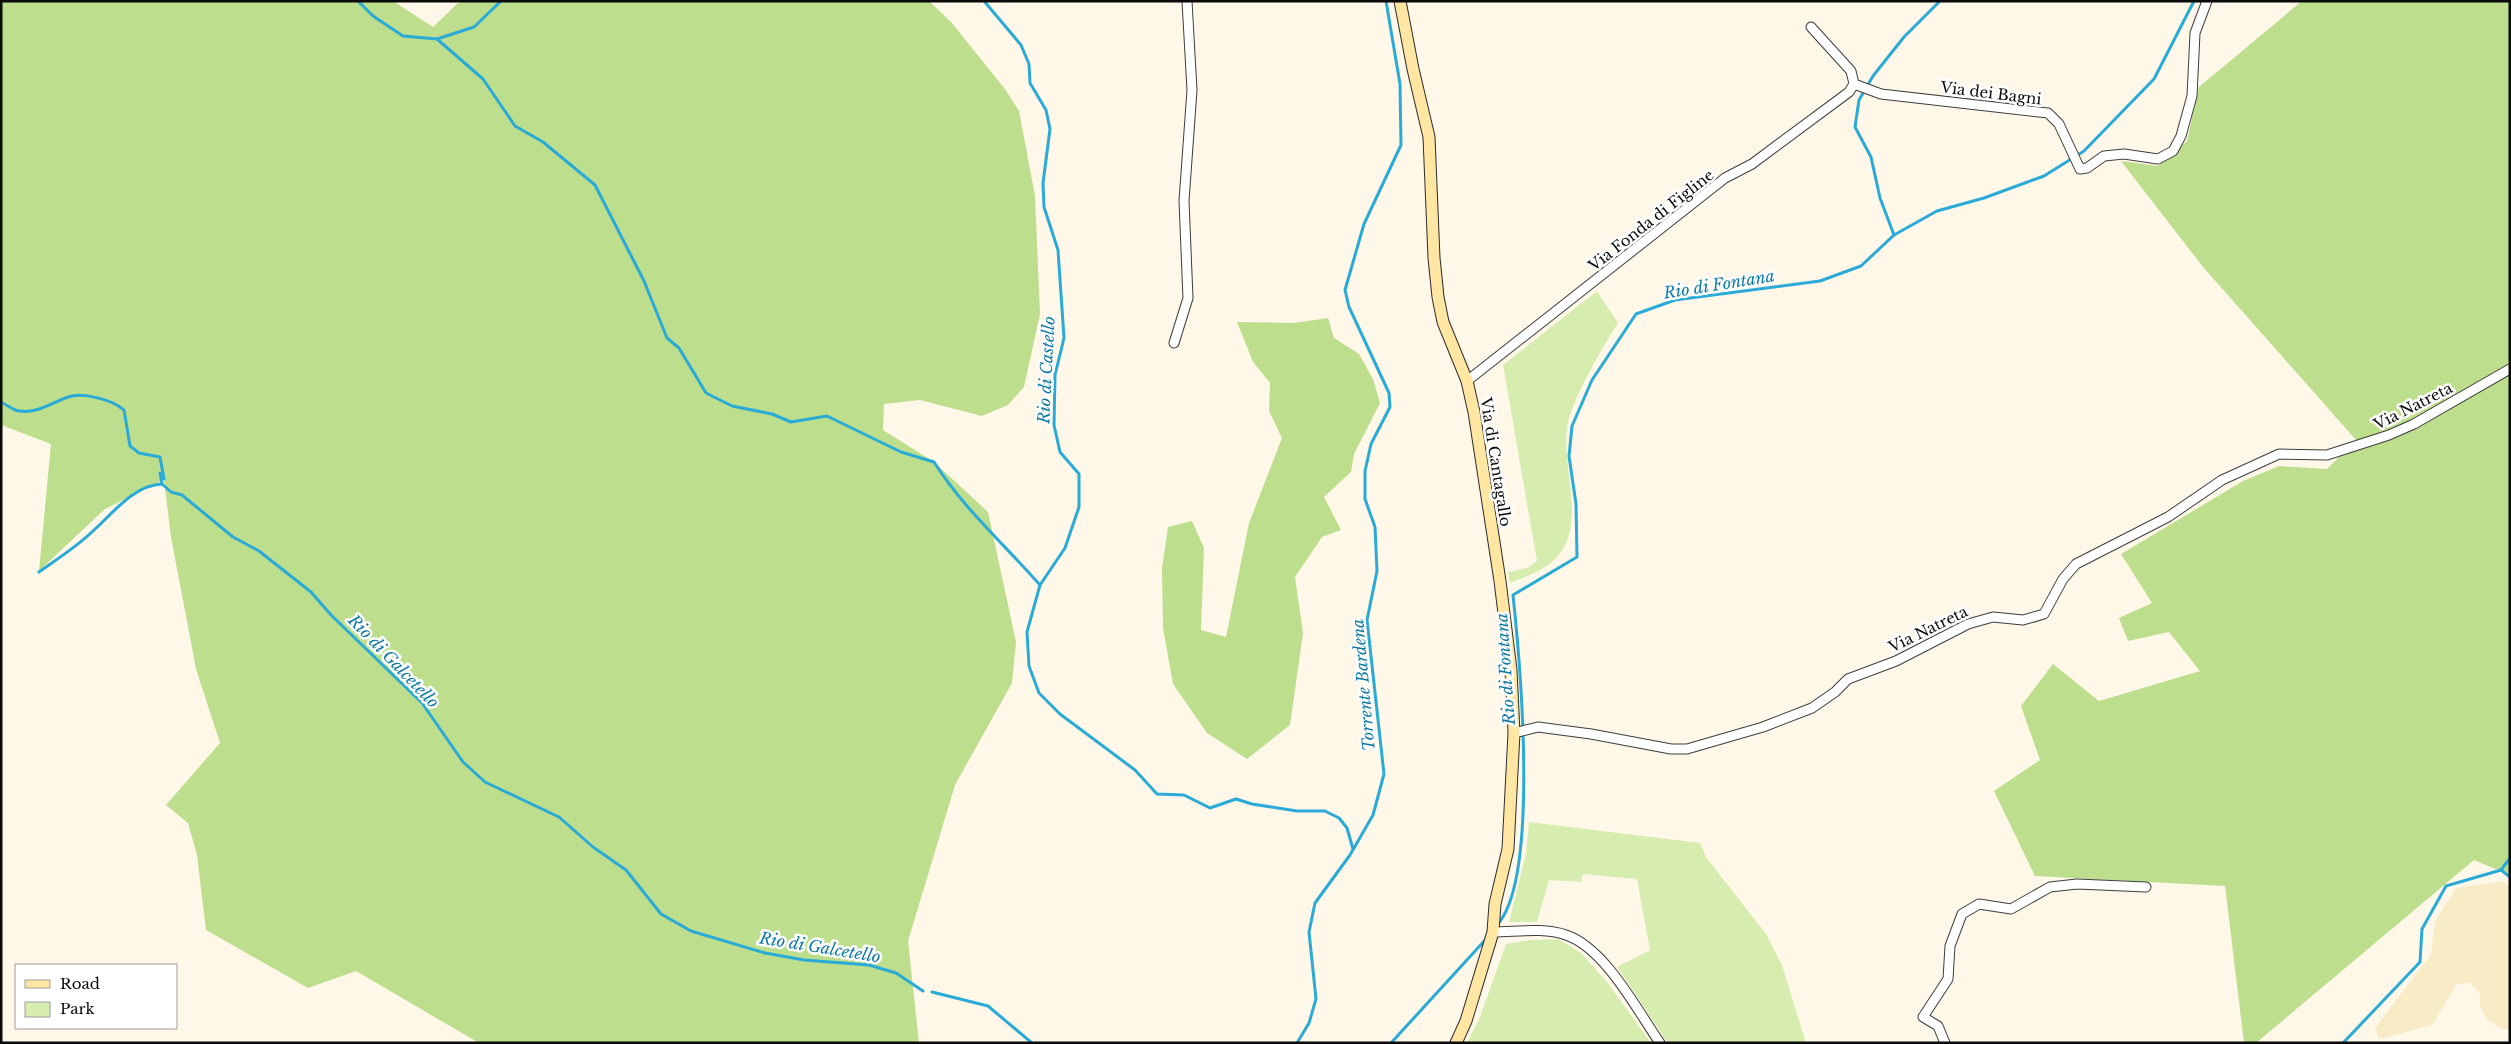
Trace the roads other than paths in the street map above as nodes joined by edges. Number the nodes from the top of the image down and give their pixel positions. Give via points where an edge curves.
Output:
1 (1187, 1) edge
2 (1400, 1) edge
3 (2207, 1) edge
4 (1811, 27) dead end
5 (1854, 84) junction
6 (1174, 343) dead end
7 (2510, 369) edge
8 (1467, 382) junction
9 (1514, 733) junction
10 (2146, 887) dead end
11 (1493, 927) junction
12 (1456, 1043) edge
13 (1660, 1043) edge
14 (1945, 1043) edge

1 - 6 street via 1192,90 1184,201 1188,298
2 - 8 street, Via di Cantagallo via 1429,137 1438,297 1443,322
3 - 5 street, Via dei Bagni via 2194,33 2192,96 2181,136 2173,151 2158,158 2124,154 2104,156 2080,169 2059,124 2048,113 1881,94
4 - 5 street via 1850,71
5 - 8 street, Via Fonda di Figline via 1848,92 1752,164 1725,178
7 - 9 street, Via Natreta via 2389,436 2327,455 2279,454 2222,480 2168,517 2076,564 2063,579 2044,614 2023,620 1993,617 1968,624 1896,661 1848,679 1812,708 1763,727 1687,750 1538,726
8 - 9 street, Via di Cantagallo via 1500,586
9 - 11 street, Via di Cantagallo via 1508,849
10 - 14 street via 2077,884 2050,887 2011,909 1979,904 1962,914 1950,946 1948,979 1923,1017 1938,1026
11 - 12 street, Via di Cantagallo via 1481,974
11 - 13 street via 1546,930 1566,935 1582,944 1606,966

